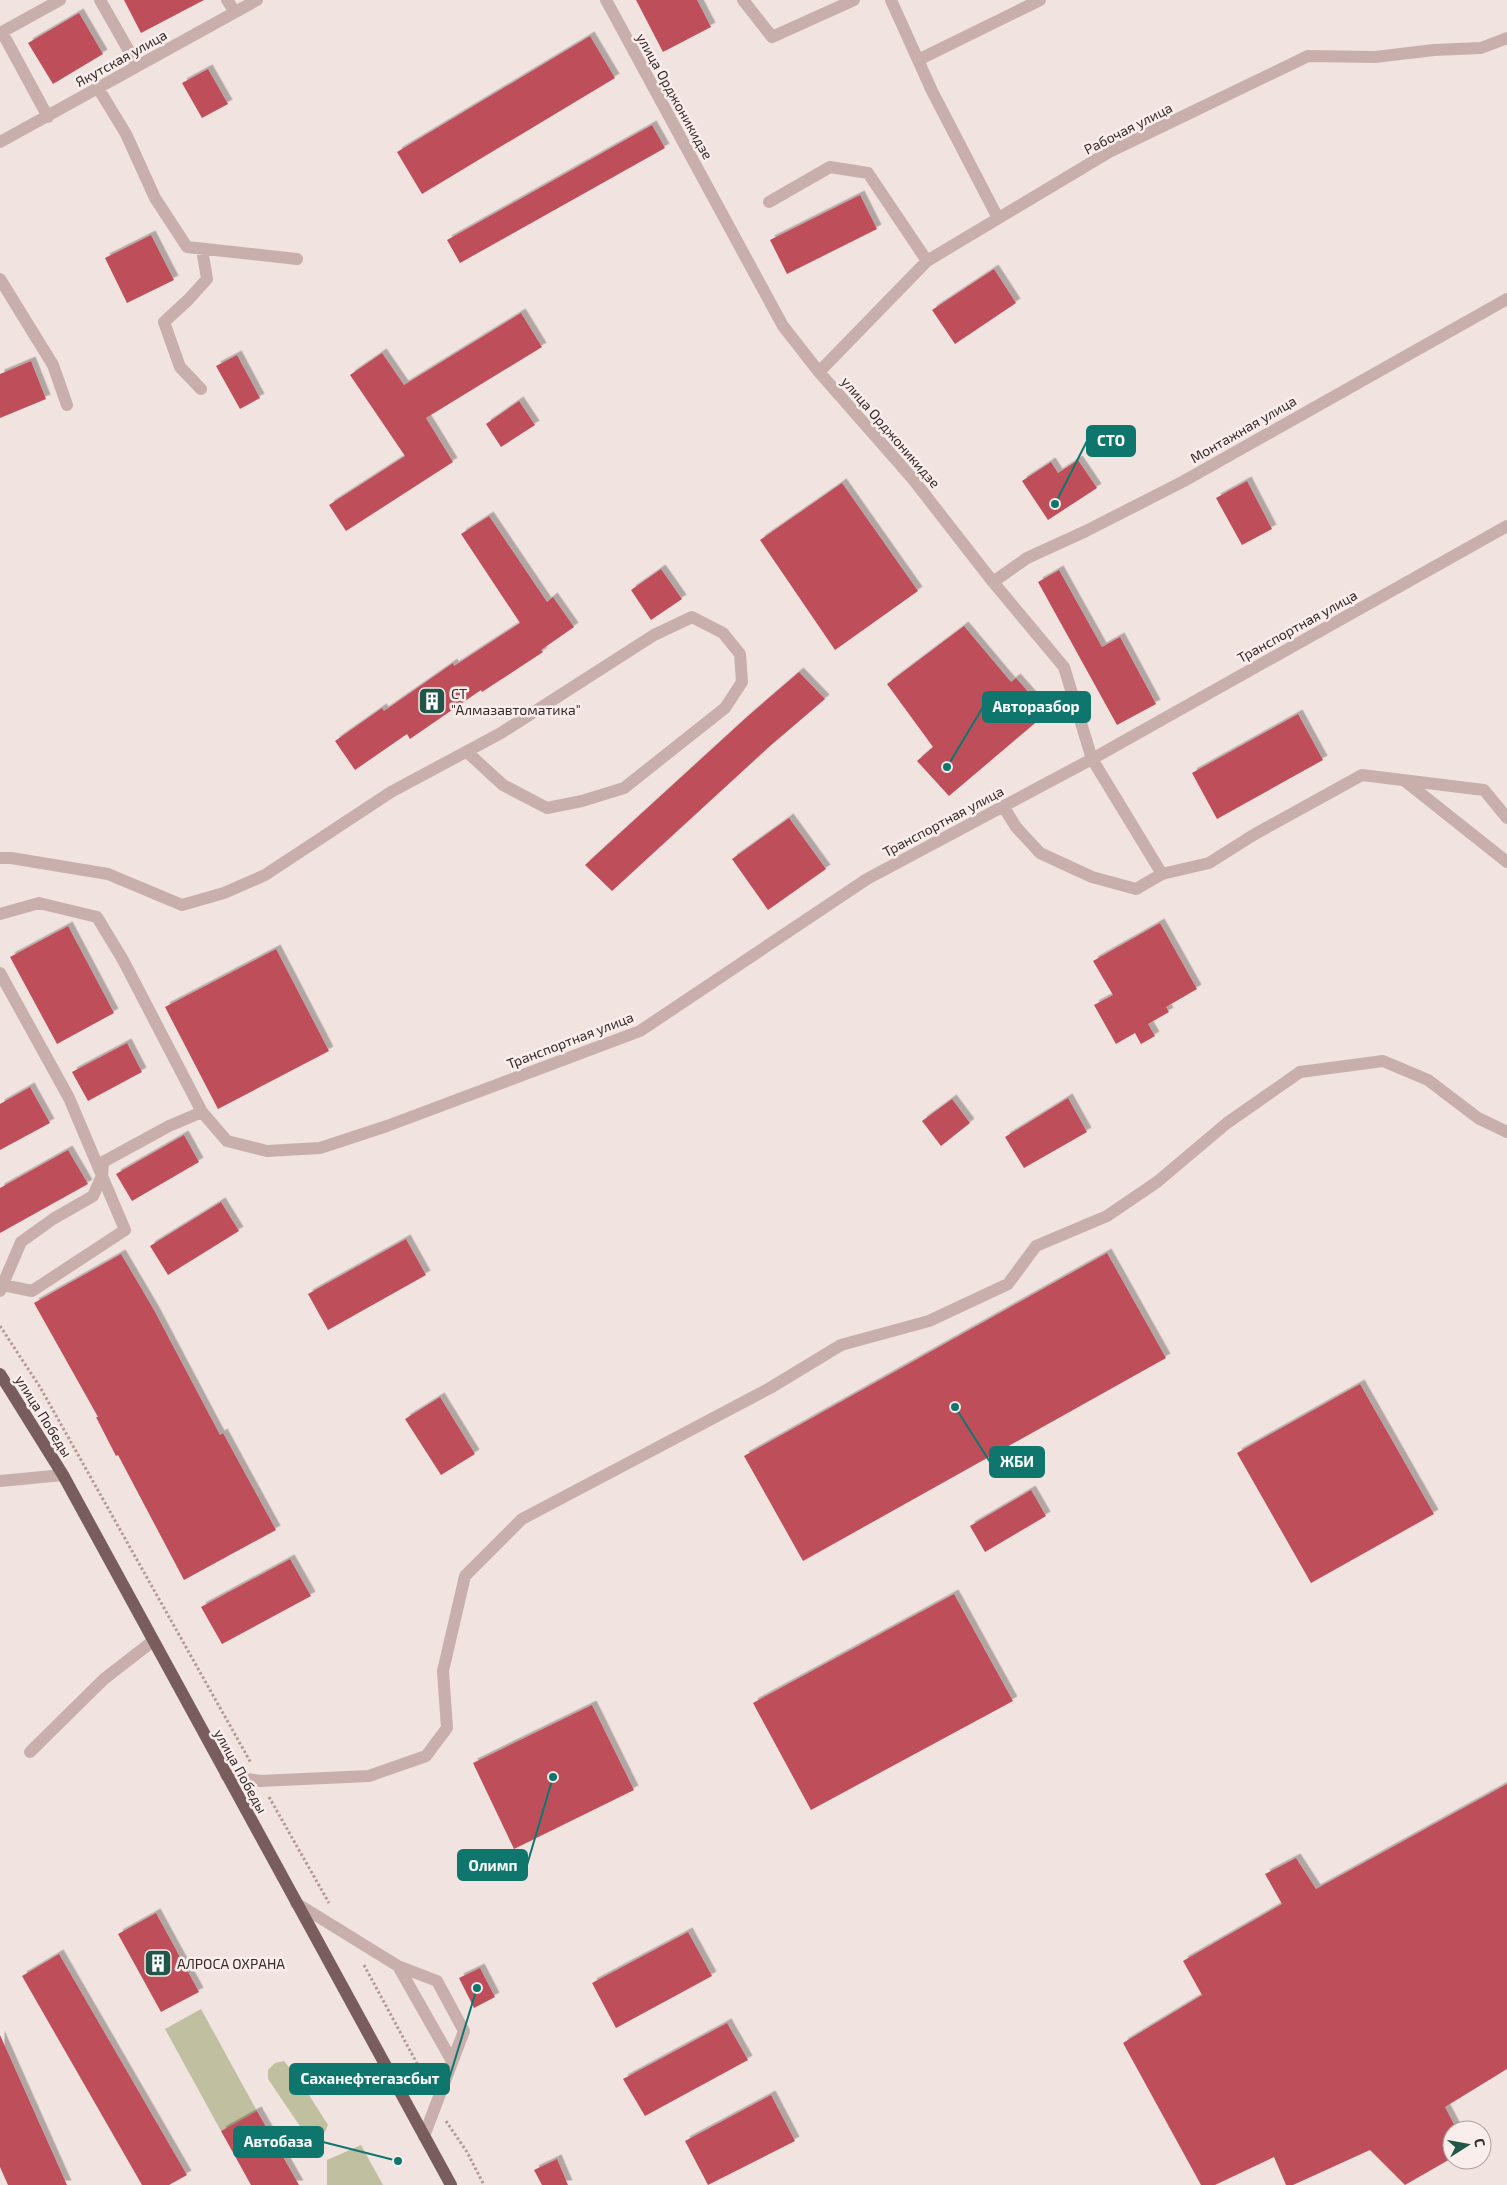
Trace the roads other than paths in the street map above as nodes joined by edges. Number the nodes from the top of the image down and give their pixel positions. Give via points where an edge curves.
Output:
1 (60, 0) edge
2 (100, 0) edge
3 (227, 0) edge
4 (257, 0) edge
5 (606, 0) edge
6 (743, 0) edge
7 (854, 0) edge
8 (891, 0) edge
9 (1040, 0) edge
10 (235, 12) junction
11 (1, 32) edge
12 (1507, 38) edge
13 (918, 60) junction
14 (137, 66) junction
15 (98, 88) junction
16 (48, 116) junction
17 (0, 142) edge
18 (769, 202) dead end
19 (998, 218) junction
20 (202, 249) junction
21 (297, 260) dead end
22 (927, 261) junction
23 (0, 279) edge
24 (1507, 299) edge
25 (819, 372) junction
26 (201, 389) dead end
27 (67, 405) dead end
28 (1507, 526) edge
29 (993, 582) junction
30 (467, 752) junction
31 (1092, 759) junction
32 (1405, 781) junction
33 (1003, 806) junction
34 (1507, 818) edge
35 (0, 858) edge
36 (1507, 862) edge
37 (1162, 874) junction
38 (0, 914) edge
39 (0, 973) edge
40 (202, 1112) junction
41 (1507, 1132) edge
42 (102, 1176) junction
43 (2, 1288) edge
44 (0, 1374) edge
45 (63, 1475) junction
46 (0, 1481) edge
47 (153, 1641) junction
48 (30, 1752) dead end
49 (226, 1775) junction
50 (296, 1904) junction
51 (398, 1966) junction
52 (452, 2061) junction
53 (424, 2136) junction
54 (451, 2185) edge

1 - 11 street
2 - 14 street
3 - 10 street
4 - 10 street, Якутская улица
5 - 25 street, улица Орджоникидзе via 783,326
6 - 7 street via 772,37
8 - 13 street
9 - 13 street
10 - 14 street, Якутская улица
11 - 16 street
12 - 19 street, Рабочая улица via 1481,48 1375,56 1308,56 1109,152
13 - 19 street
14 - 15 street, Якутская улица
15 - 16 street, Якутская улица
15 - 20 street via 126,134 161,206 187,247
16 - 17 street, Якутская улица
18 - 22 street via 830,167 868,173
19 - 22 street, Рабочая улица
20 - 21 street
20 - 26 street via 207,279 164,322 180,367
22 - 25 street, Рабочая улица
23 - 27 street via 53,365
24 - 29 street, Монтажная улица via 1184,480 1027,558
25 - 29 street, улица Орджоникидзе via 912,478
28 - 31 street, Транспортная улица
29 - 31 street, улица Орджоникидзе via 1064,667
30 - 30 street via 654,635 692,618 723,633 740,654 742,682 725,708 624,788 547,808 503,785
30 - 35 street via 391,792 265,875 224,893 182,905 108,874
31 - 33 street, Транспортная улица
31 - 37 street, улица Орджоникидзе
32 - 34 street via 1484,790
32 - 36 street
32 - 37 street via 1362,775 1209,863
33 - 37 street via 1016,827 1040,853 1092,877 1136,889
33 - 40 street, Транспортная улица via 867,879 640,1031 320,1148 267,1151 227,1141
38 - 40 street, Транспортная улица via 39,902 96,917 123,960
39 - 42 street via 69,1098
40 - 42 street via 103,1162
41 - 49 street via 1478,1118 1428,1080 1383,1061 1300,1072 1227,1123 1157,1182 1108,1216 1036,1246 1008,1284 929,1321 841,1344 770,1388 522,1519 465,1576 443,1672 447,1728 426,1756 369,1776 260,1781
42 - 43 street via 93,1196 21,1242
42 - 43 street via 125,1230 32,1291
44 - 45 main road, улица Победы
45 - 46 street
45 - 47 main road, улица Победы
47 - 48 street via 104,1679
47 - 49 main road, улица Победы
49 - 50 main road, улица Победы
50 - 51 street
50 - 53 main road, улица Победы
51 - 52 street
51 - 52 street via 437,1981 464,2031
52 - 53 street
53 - 54 main road, улица Победы

